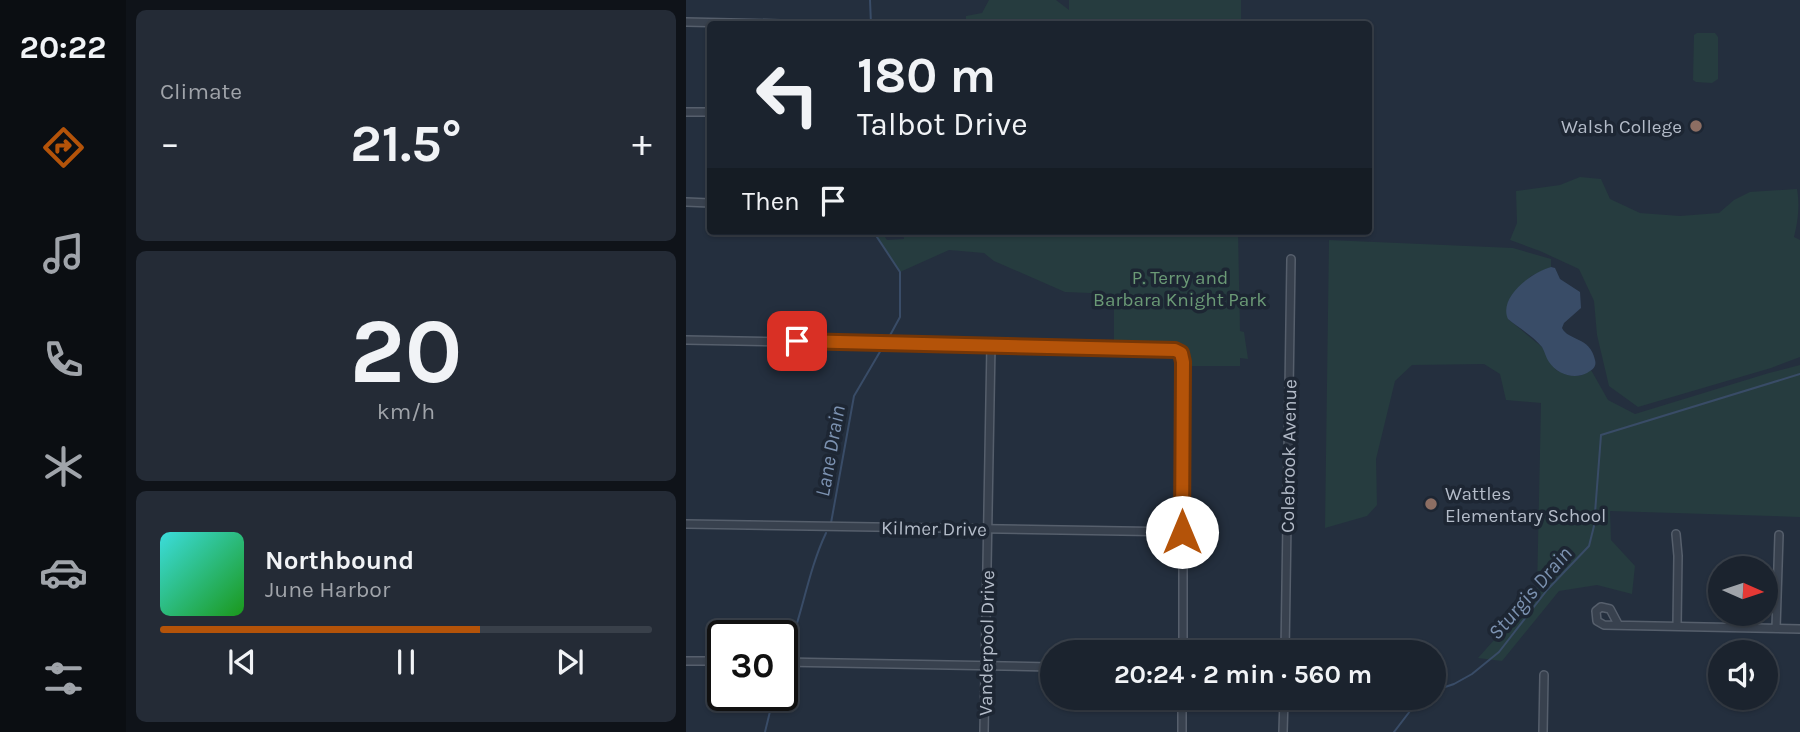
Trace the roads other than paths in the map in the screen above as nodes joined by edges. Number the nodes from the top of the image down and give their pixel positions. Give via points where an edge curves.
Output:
1 (686, 22) edge
2 (707, 22) edge
3 (686, 112) edge
4 (707, 112) edge
5 (686, 202) edge
6 (707, 203) edge
7 (1291, 260) dead end
8 (686, 340) edge
9 (991, 345) junction
10 (686, 524) edge
11 (989, 529) junction
12 (1182, 532) junction
13 (1676, 534) dead end
14 (1779, 535) dead end
15 (1618, 624) dead end
16 (1677, 625) junction
17 (1776, 628) junction
18 (1800, 629) edge
19 (1183, 640) edge
20 (1285, 640) edge
21 (686, 661) edge
22 (707, 661) edge
23 (798, 662) edge
24 (985, 666) junction
25 (1040, 667) edge
26 (1544, 675) dead end
27 (1182, 710) edge
28 (1284, 710) edge
29 (984, 732) edge
30 (1182, 732) edge
31 (1283, 732) edge
32 (1543, 732) edge

1 - 2 street
3 - 4 street
5 - 6 street
7 - 20 street, Colebrook Avenue
8 - 9 street
9 - 11 street, Vanderpool Drive
9 - 12 street via 1171,349 1181,353
10 - 11 street, Kilmer Drive
11 - 12 street, Kilmer Drive
11 - 24 street, Vanderpool Drive
12 - 19 street
13 - 16 street
14 - 17 street
15 - 16 street
16 - 17 street
17 - 18 street
21 - 22 street
23 - 24 street
24 - 25 street
24 - 29 street, Vanderpool Drive
26 - 32 street
27 - 30 street
28 - 31 street

